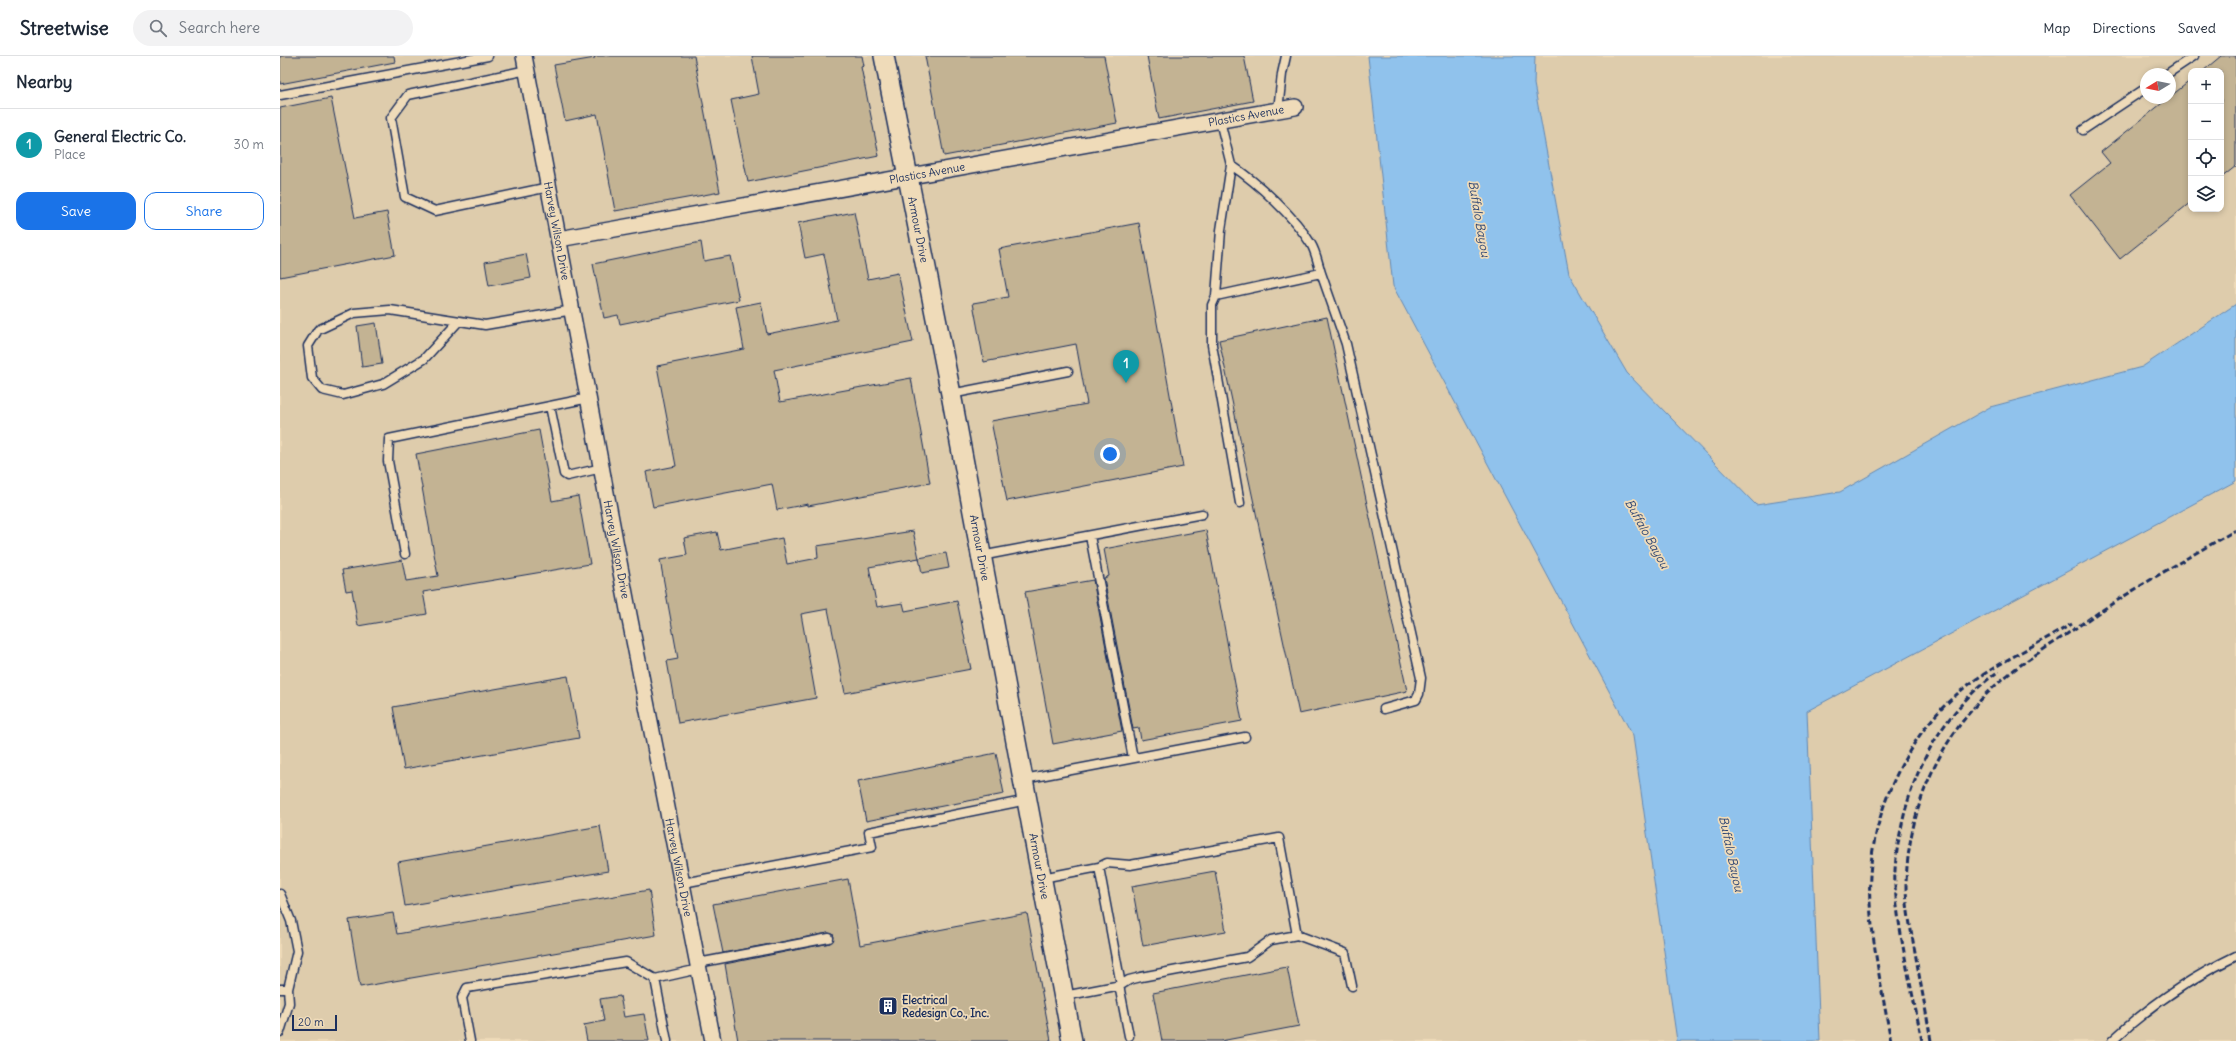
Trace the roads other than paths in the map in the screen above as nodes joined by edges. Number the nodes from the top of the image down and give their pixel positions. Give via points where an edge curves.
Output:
1 (488, 56) edge
2 (884, 56) edge
3 (1286, 56) edge
4 (2194, 56) edge
5 (526, 63) edge
6 (2176, 68) edge
7 (2140, 92) edge
8 (280, 95) edge
9 (1295, 107) dead end
10 (1278, 110) junction
11 (1220, 121) junction
12 (2083, 130) dead end
13 (1232, 165) junction
14 (908, 176) junction
15 (548, 187) junction
16 (559, 239) junction
17 (1321, 273) junction
18 (1216, 296) junction
19 (573, 310) junction
20 (458, 322) junction
21 (1068, 372) dead end
22 (951, 394) junction
23 (589, 398) junction
24 (550, 406) junction
25 (602, 468) junction
26 (1240, 503) dead end
27 (1202, 514) dead end
28 (1090, 536) junction
29 (405, 554) dead end
30 (981, 556) junction
31 (1384, 709) dead end
32 (1245, 737) dead end
33 (1133, 758) junction
34 (1024, 779) junction
35 (1028, 800) junction
36 (1099, 867) junction
37 (1042, 878) junction
38 (682, 883) junction
39 (280, 894) edge
40 (1297, 935) junction
41 (829, 938) dead end
42 (2236, 956) edge
43 (699, 966) junction
44 (655, 979) junction
45 (1120, 985) junction
46 (1352, 986) dead end
47 (284, 989) edge
48 (1064, 996) junction
49 (280, 1032) edge
50 (1129, 1036) dead end
51 (470, 1041) edge
52 (667, 1041) edge
53 (713, 1041) edge
54 (1072, 1041) edge
55 (2112, 1041) edge

1 - 8 lane
2 - 14 street, Armour Drive
3 - 10 lane
4 - 6 lane
5 - 15 street, Harvey Wilson Drive
5 - 15 lane via 408,95 391,118 405,197 435,211
7 - 12 lane
9 - 10 street, Plastics Avenue
10 - 11 street, Plastics Avenue
11 - 13 lane
11 - 14 street, Plastics Avenue
13 - 17 lane via 1254,180 1312,245
13 - 18 lane via 1221,230
14 - 16 street, Plastics Avenue
14 - 22 street, Armour Drive
15 - 16 street, Harvey Wilson Drive
16 - 19 street, Harvey Wilson Drive
17 - 18 lane
17 - 31 lane via 1346,344 1421,678 1420,694 1416,700
18 - 26 lane via 1212,305 1212,344
19 - 20 lane via 485,325
19 - 23 street, Harvey Wilson Drive
20 - 20 lane via 390,310 354,313 318,330 311,340 308,346 312,378 322,390 343,395 383,384 424,359
21 - 22 lane
22 - 30 street, Armour Drive
23 - 24 lane
23 - 25 street, Harvey Wilson Drive
24 - 25 lane via 564,474 567,476
24 - 29 lane via 389,439 388,461
25 - 38 street, Harvey Wilson Drive
27 - 28 lane
28 - 30 lane
28 - 33 lane
30 - 34 street, Armour Drive
32 - 33 lane
33 - 34 lane
34 - 35 street, Armour Drive
35 - 37 street, Armour Drive
35 - 38 lane via 869,832 872,847
36 - 37 lane
36 - 40 lane via 1107,863 1130,865 1278,838
36 - 45 lane
37 - 48 street, Armour Drive
38 - 43 street, Harvey Wilson Drive
39 - 47 lane via 291,921 297,952
40 - 45 lane via 1271,940 1246,957 1141,977
40 - 46 lane via 1345,953
41 - 43 lane
42 - 55 lane via 2187,982 2139,1015
43 - 44 lane
43 - 53 street, Harvey Wilson Drive
44 - 51 lane via 626,962 467,988 462,998
44 - 52 lane
45 - 48 lane
45 - 50 lane
47 - 49 lane via 289,1003
48 - 54 street, Armour Drive

